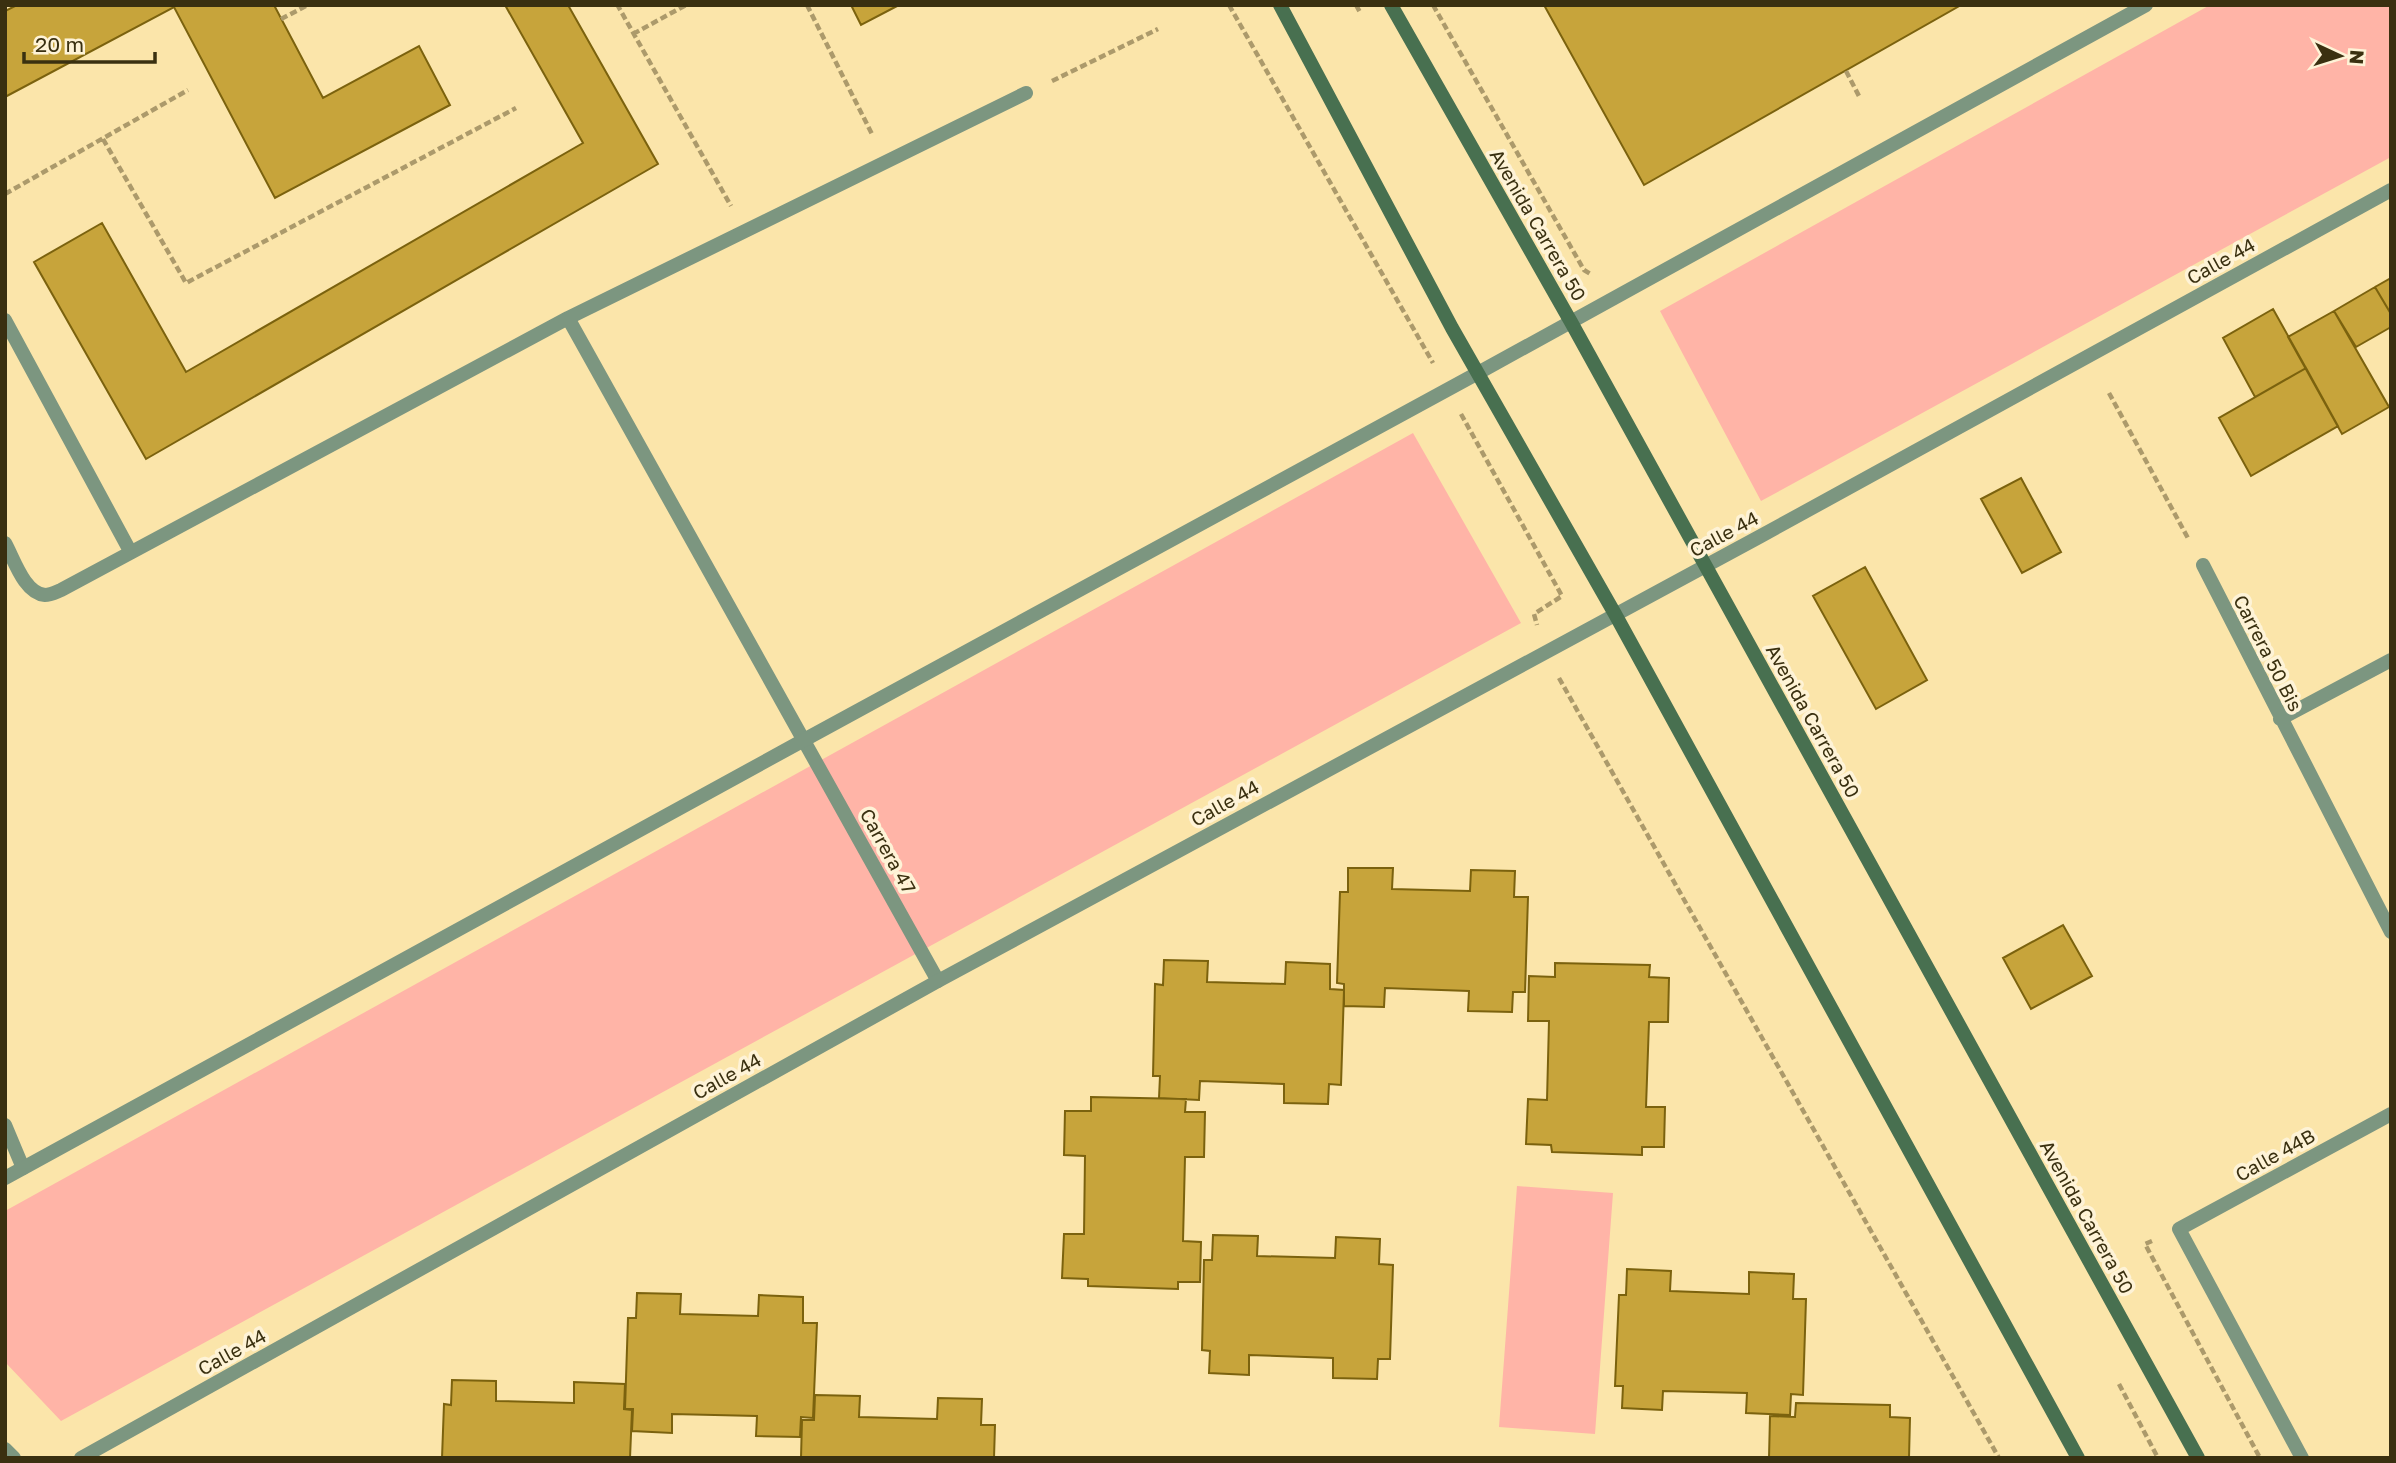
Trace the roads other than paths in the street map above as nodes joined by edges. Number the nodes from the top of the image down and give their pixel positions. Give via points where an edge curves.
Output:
1 (1279, 5) edge
2 (1391, 5) edge
3 (2146, 5) edge
4 (1026, 93) road end
5 (2391, 190) edge
6 (568, 318) junction
7 (5, 320) edge
8 (1571, 321) junction
9 (1478, 373) junction
10 (5, 543) edge
11 (130, 551) junction
12 (2203, 565) road end
13 (1705, 566) junction
14 (1615, 614) junction
15 (2391, 660) edge
16 (2280, 719) junction
17 (804, 740) junction
18 (2391, 932) edge
19 (938, 981) junction
20 (2391, 1114) edge
21 (5, 1125) edge
22 (23, 1168) junction
23 (5, 1178) edge
24 (5, 1449) edge
25 (14, 1458) edge
26 (81, 1458) edge
27 (2078, 1458) edge
28 (2198, 1458) edge
29 (2302, 1458) edge

1 - 9 main road
2 - 8 main road, Avenida Carrera 50
3 - 8 street
4 - 6 street
5 - 13 street, Calle 44
6 - 11 street
6 - 17 street, Carrera 47
7 - 11 street
8 - 9 street
8 - 13 main road, Avenida Carrera 50
9 - 14 main road
9 - 17 street
10 - 11 street via 26,584 47,595
12 - 16 street, Carrera 50 Bis
13 - 14 street, Calle 44
13 - 28 main road, Avenida Carrera 50
14 - 19 street, Calle 44
14 - 27 main road
15 - 16 street
16 - 18 street, Carrera 50 Bis
17 - 19 street, Carrera 47
17 - 22 street
19 - 26 street, Calle 44
20 - 29 street, Calle 44B via 2179,1229
21 - 22 street
22 - 23 street
24 - 25 street

